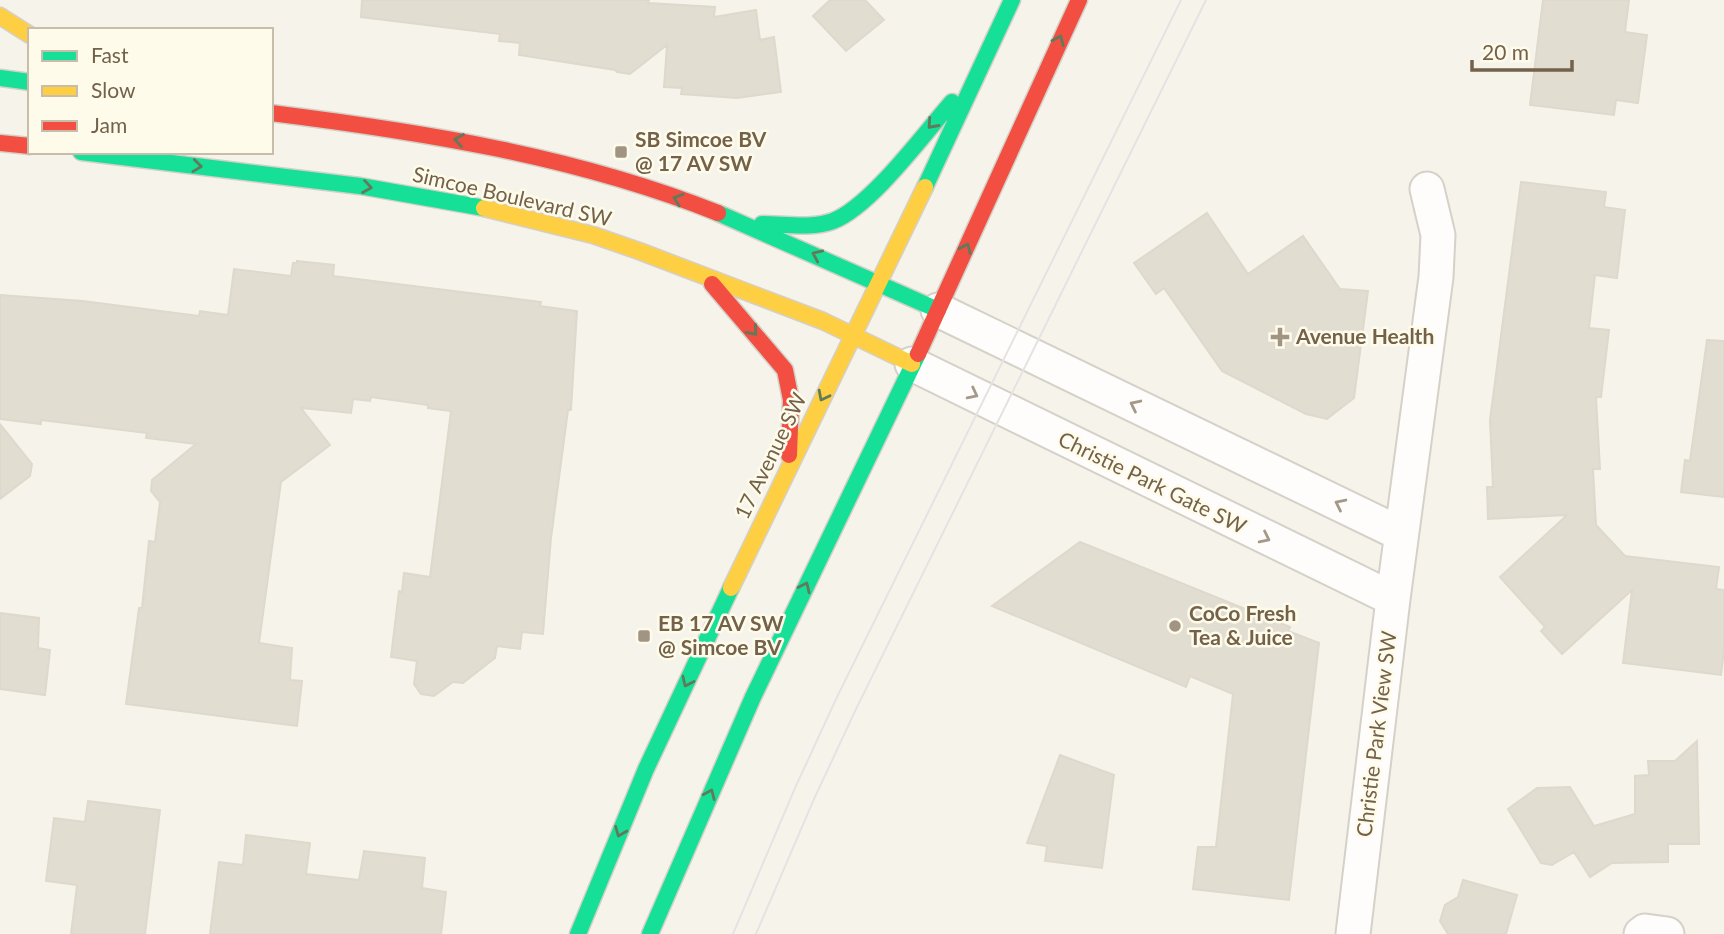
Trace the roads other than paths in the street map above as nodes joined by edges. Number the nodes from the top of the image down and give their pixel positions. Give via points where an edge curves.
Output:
1 (1012, 0) edge
2 (1079, 0) edge
3 (0, 16) edge
4 (28, 34) edge
5 (978, 73) junction
6 (0, 78) edge
7 (28, 82) edge
8 (273, 113) edge
9 (0, 143) edge
10 (28, 146) edge
11 (98, 154) edge
12 (1427, 190) dead end
13 (743, 222) junction
14 (708, 279) junction
15 (879, 284) junction
16 (938, 310) junction
17 (854, 335) junction
18 (912, 364) junction
19 (789, 465) junction
20 (1401, 534) junction
21 (1393, 600) junction
22 (578, 934) edge
23 (650, 934) edge
24 (1353, 934) edge
25 (1641, 934) edge
26 (1667, 934) edge

1 - 5 main road, 17 Avenue SW
16 -> 2 main road
3 - 4 main road
5 -> 13 main road via 856,207 832,221 808,225
5 - 15 main road, 17 Avenue SW
6 - 7 main road
13 -> 8 main road, Simcoe Boulevard SW via 624,180 485,144
9 - 10 main road
11 -> 14 main road, Simcoe Boulevard SW via 462,202 593,235
12 - 20 street, Christie Park View SW via 1438,235 1436,277
15 -> 13 main road, Simcoe Boulevard SW
14 - 17 main road, Simcoe Boulevard SW
14 -> 19 main road via 785,370 790,400
15 - 16 main road, Simcoe Boulevard SW
15 - 17 main road, 17 Avenue SW
16 - 18 main road
20 -> 16 street
17 - 18 main road, Simcoe Boulevard SW
17 -> 19 main road, 17 Avenue SW
18 -> 21 street, Christie Park Gate SW
23 -> 18 main road via 760,682
19 -> 22 main road, 17 Avenue SW via 646,769
20 - 21 street, Christie Park View SW
21 - 24 street, Christie Park View SW
25 - 26 street

